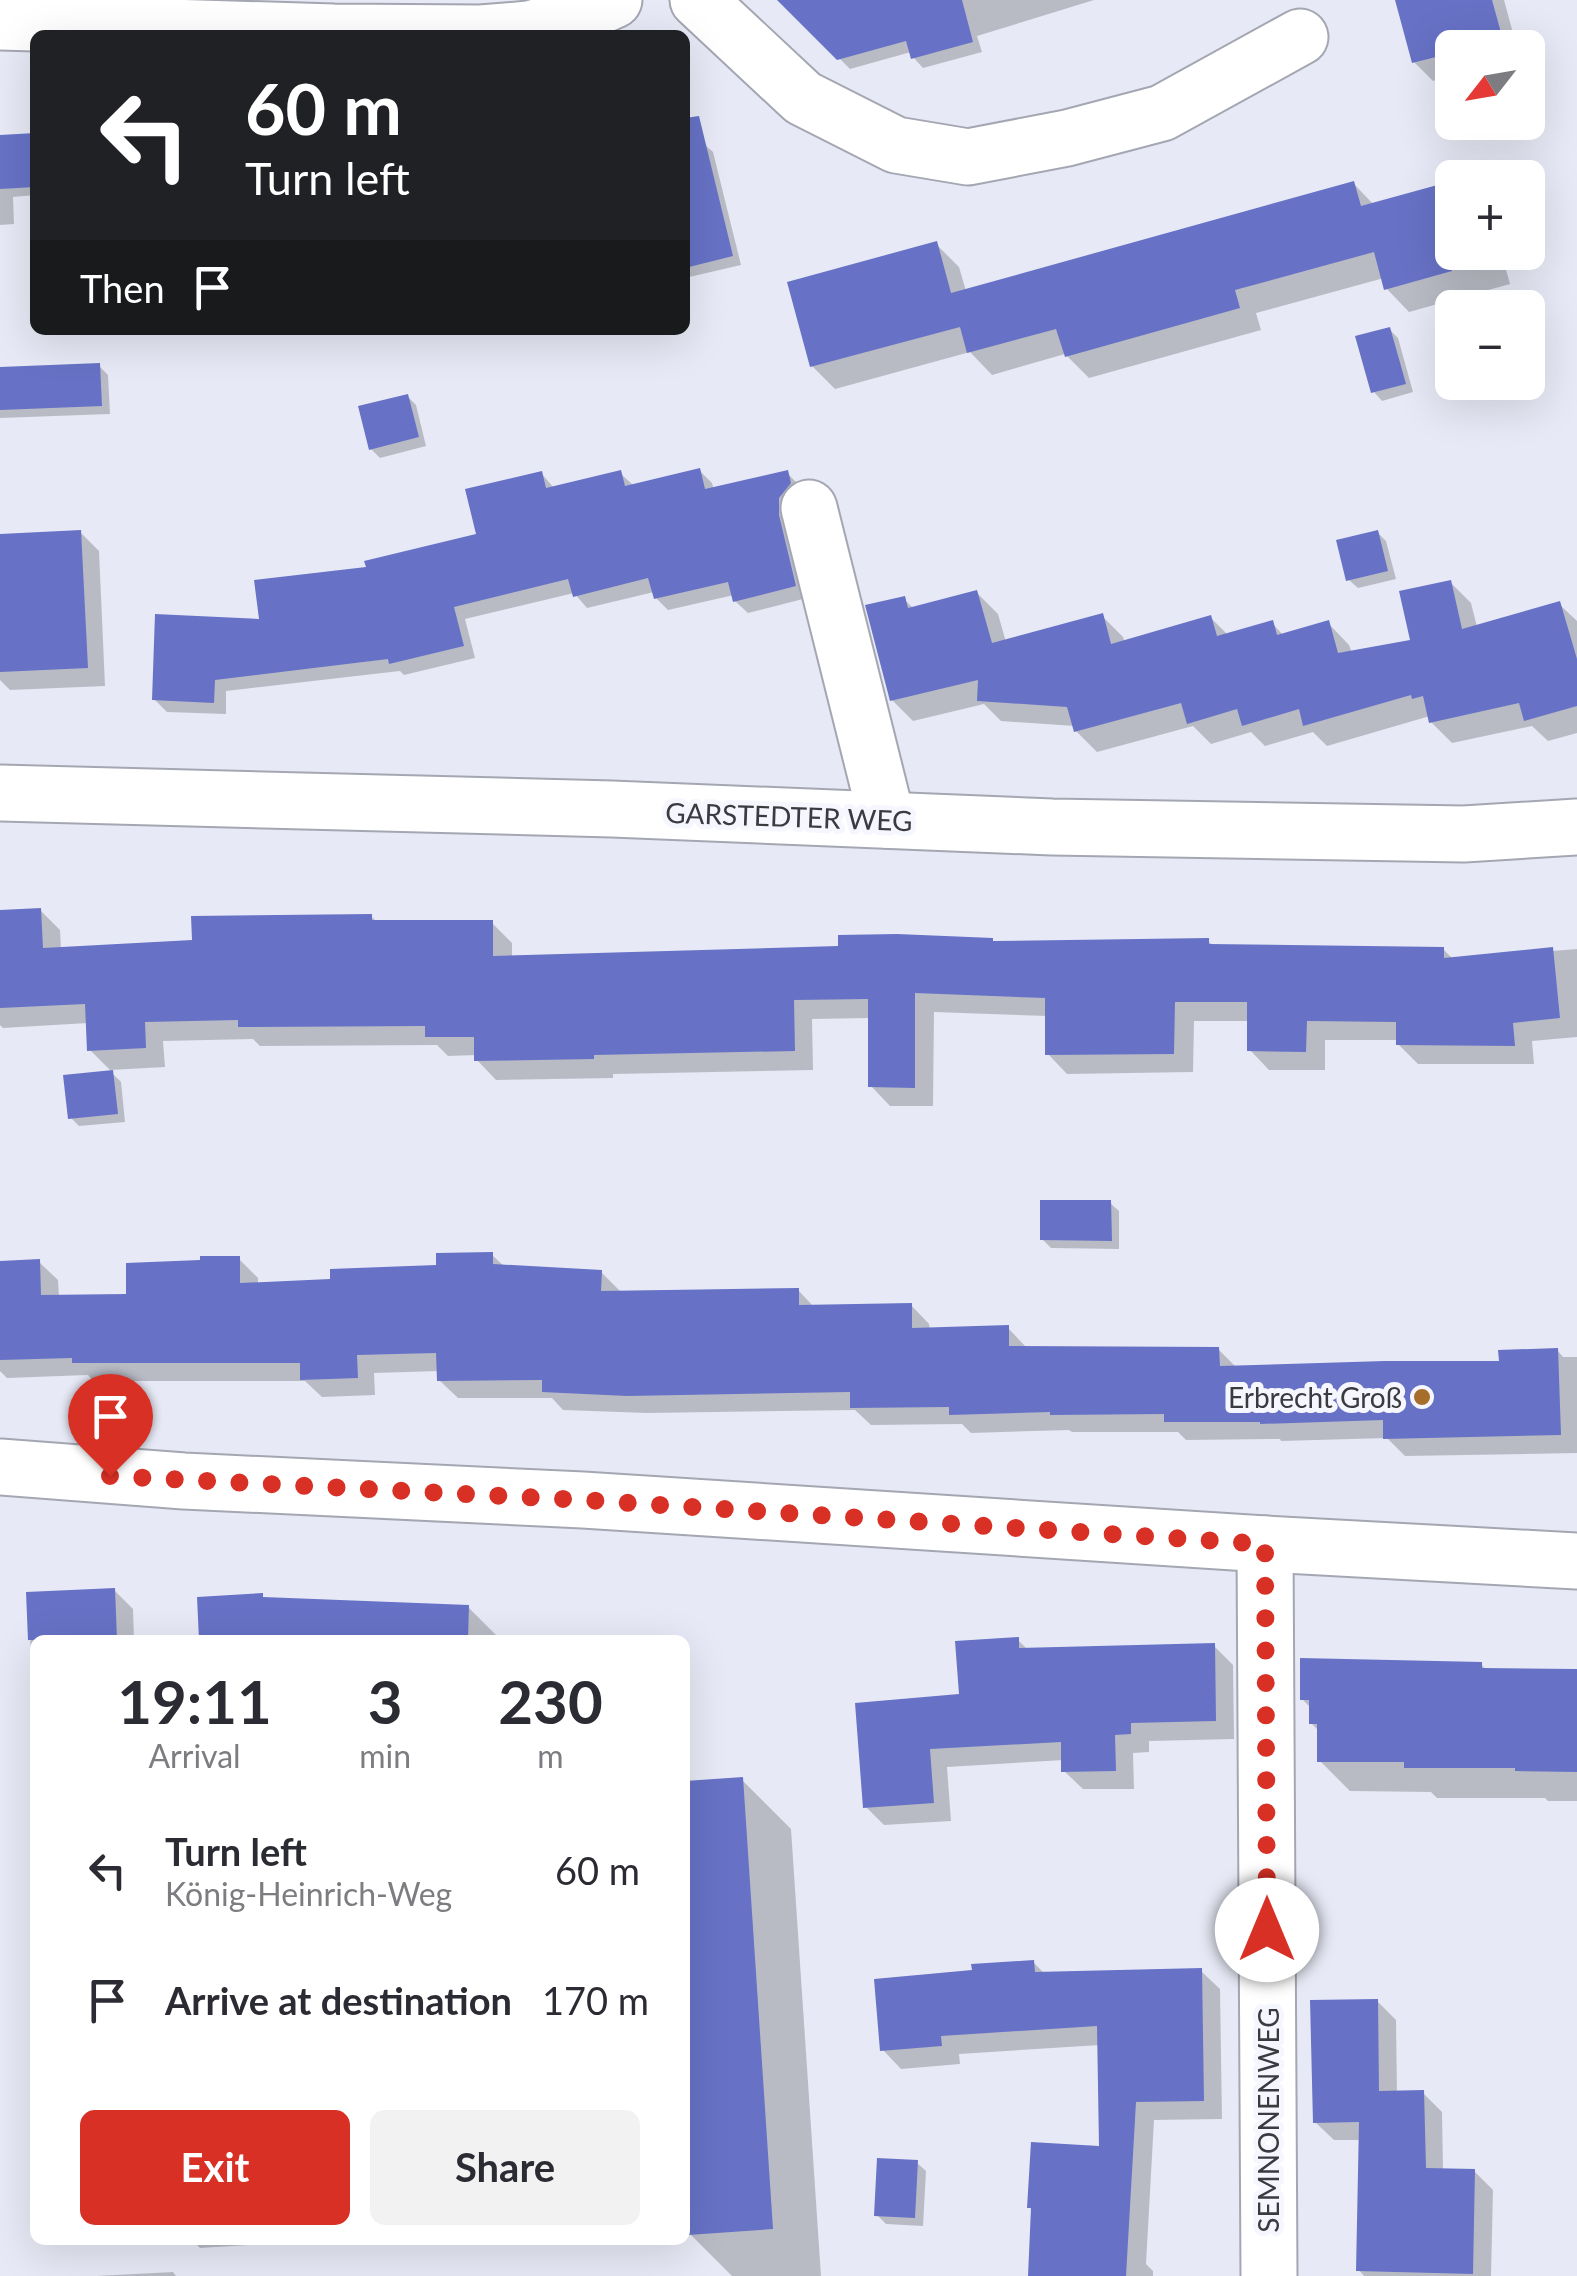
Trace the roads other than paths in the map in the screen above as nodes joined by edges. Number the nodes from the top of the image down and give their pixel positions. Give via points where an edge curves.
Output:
1 (614, 0) edge
2 (698, 0) edge
3 (0, 22) edge
4 (267, 30) edge
5 (517, 30) edge
6 (1300, 38) dead end
7 (809, 508) dead end
8 (0, 793) edge
9 (887, 820) junction
10 (1577, 827) edge
11 (0, 1467) edge
12 (1265, 1544) junction
13 (1577, 1561) edge
14 (1269, 2276) edge

1 - 5 street
2 - 6 street via 803,98 896,145 968,157 1162,113
3 - 4 street
7 - 9 street
8 - 9 street, GARSTEDTER WEG
9 - 10 street, GARSTEDTER WEG via 1464,834
11 - 12 street
12 - 13 street
12 - 14 street, SEMNONENWEG

